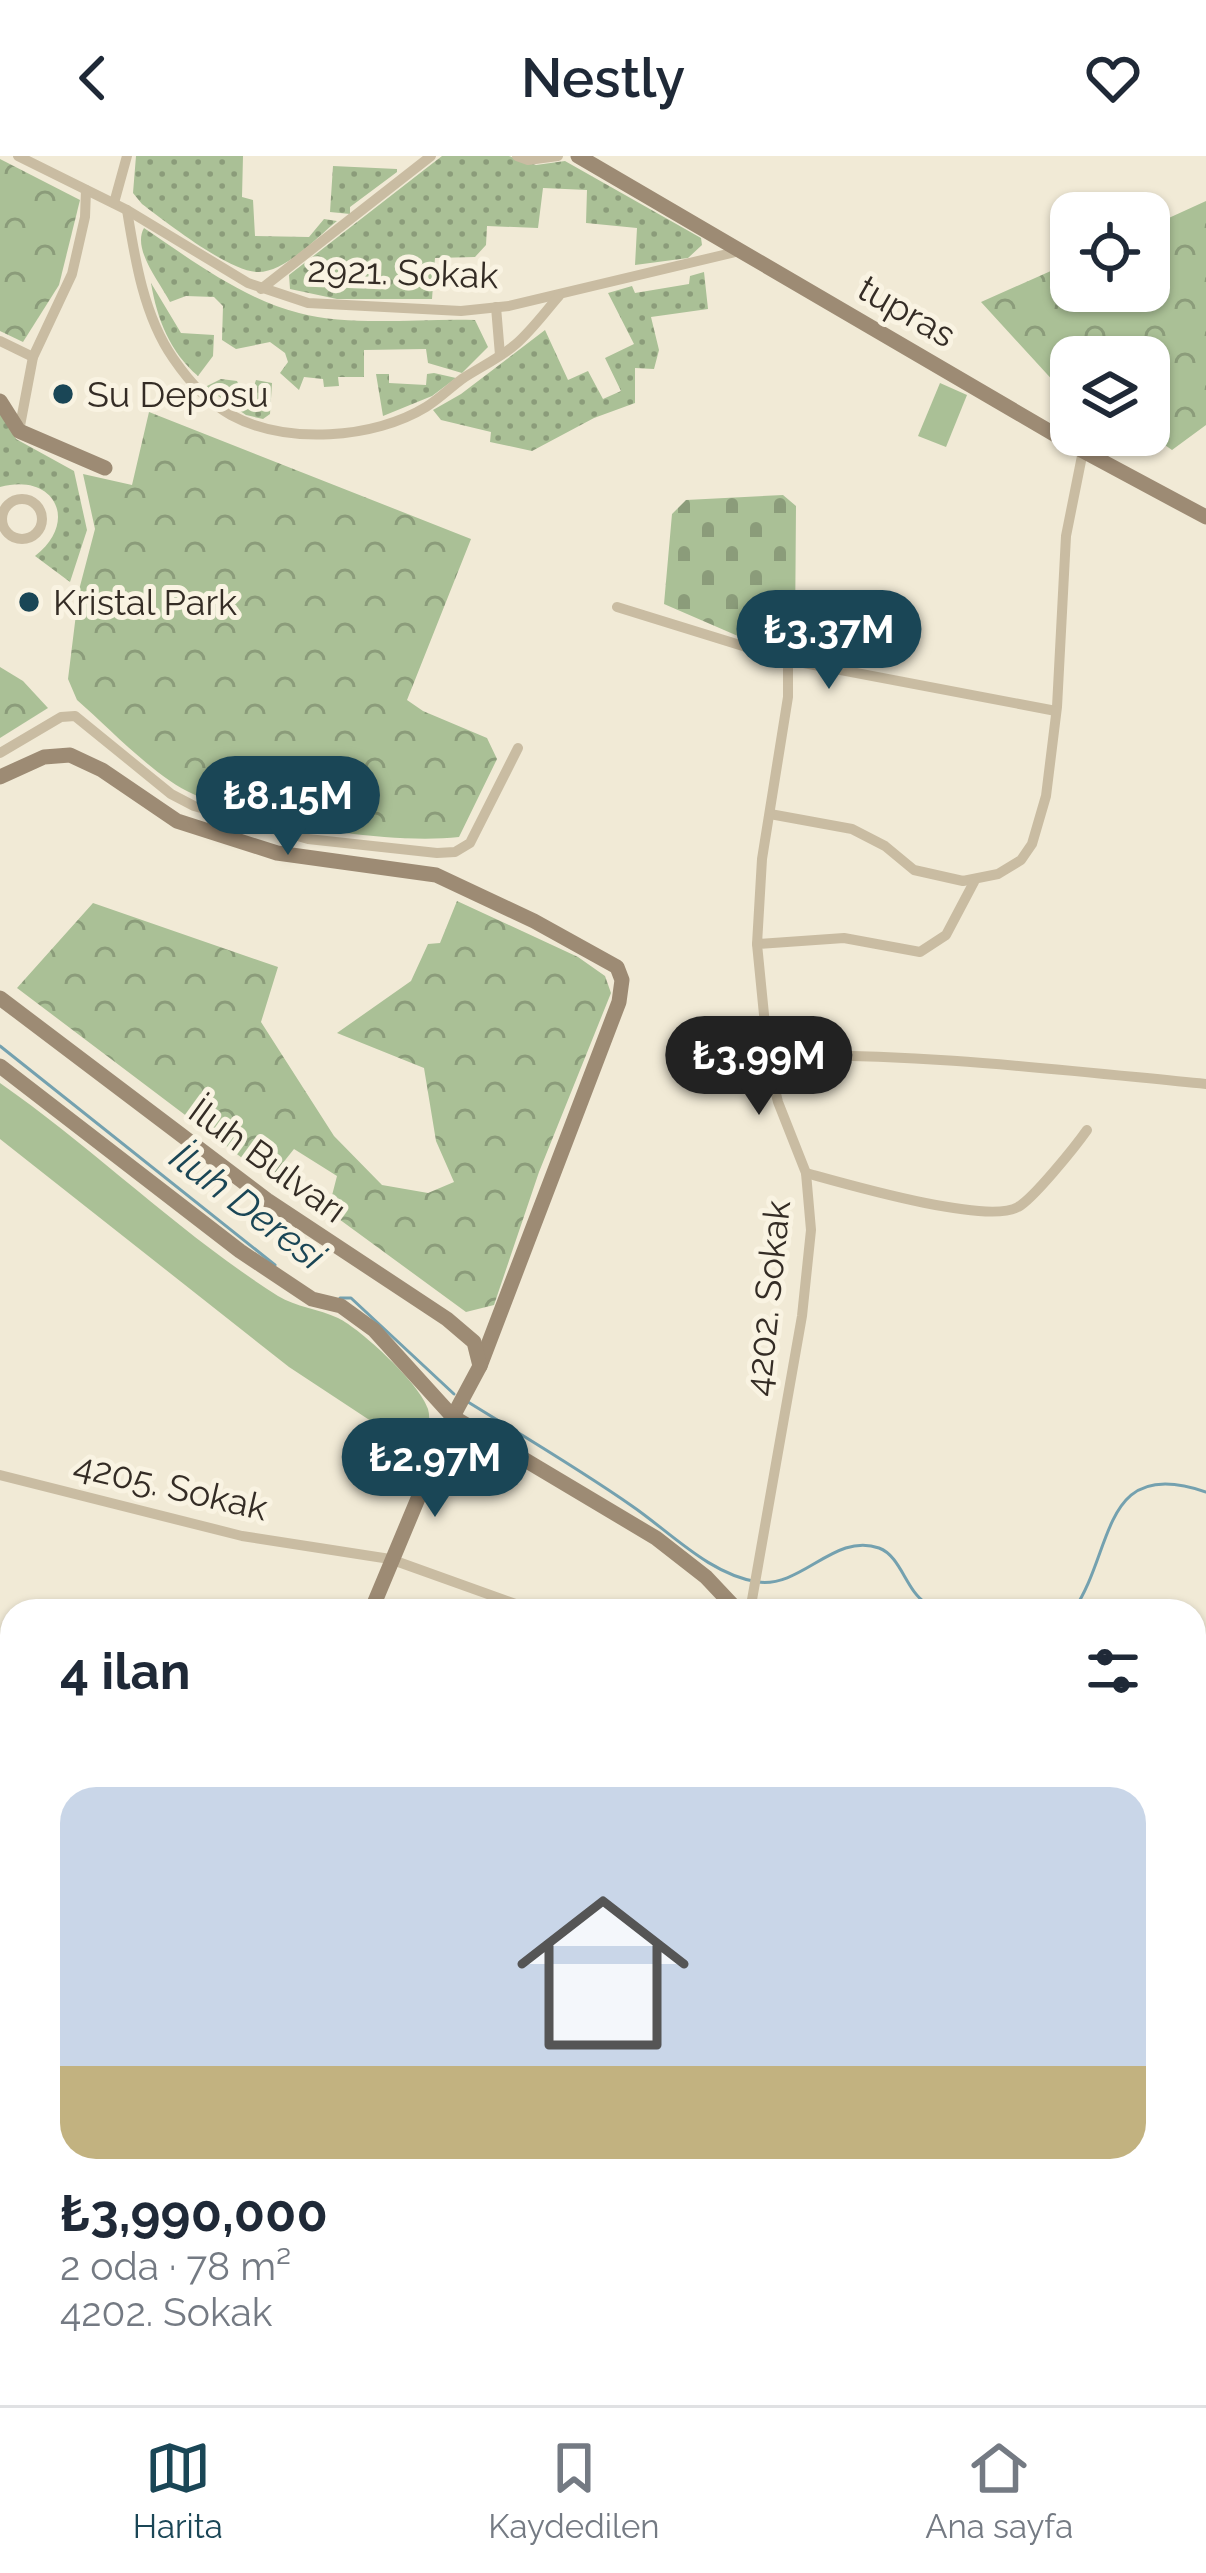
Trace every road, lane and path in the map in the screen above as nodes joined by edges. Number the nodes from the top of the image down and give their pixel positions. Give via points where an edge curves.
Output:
1 (18, 156) edge
2 (128, 156) edge
3 (431, 156) edge
4 (517, 156) edge
5 (558, 156) edge
6 (578, 156) edge
7 (86, 190) junction
8 (114, 203) junction
9 (127, 210) junction
10 (743, 250) junction
11 (261, 289) junction
12 (560, 296) junction
13 (496, 307) junction
14 (0, 341) edge
15 (500, 355) junction
16 (33, 357) junction
17 (0, 401) edge
18 (20, 431) junction
19 (1050, 431) edge
20 (1082, 456) edge
21 (1092, 456) edge
22 (105, 468) dead end
23 (2, 510) edge
24 (1206, 518) edge
25 (4, 531) edge
26 (617, 607) dead end
27 (788, 660) junction
28 (1056, 711) junction
29 (518, 748) dead end
30 (0, 753) edge
31 (0, 777) edge
32 (770, 814) junction
33 (974, 882) junction
34 (757, 944) junction
35 (0, 998) edge
36 (767, 1056) junction
37 (0, 1066) edge
38 (1206, 1084) edge
39 (1087, 1130) dead end
40 (806, 1173) junction
41 (477, 1372) junction
42 (455, 1413) junction
43 (0, 1475) edge
44 (390, 1559) junction
45 (375, 1599) edge
46 (502, 1599) edge
47 (727, 1599) edge
48 (752, 1599) edge

1 - 7 street, 2921. Sokak
2 - 8 street
3 - 11 street
4 - 5 street
6 - 10 street, tupras
7 - 8 street, 2921. Sokak
7 - 16 street via 72,274
8 - 9 street, 2921. Sokak
9 - 11 street, 2921. Sokak
9 - 15 street via 141,279 171,356 233,416 292,431 384,425 426,407
10 - 12 street, 2921. Sokak
10 - 19 street, tupras
11 - 13 street, 2921. Sokak via 341,307
12 - 13 street, 2921. Sokak
12 - 15 street
13 - 15 street
14 - 16 street
16 - 18 street
17 - 18 street
18 - 22 street
20 - 28 street via 1064,547
21 - 24 street, tupras
23 - 25 street
23 - 25 street via 26,499 42,516 28,538
26 - 27 street
27 - 28 street
27 - 32 street, 4202. Sokak
28 - 33 street via 1032,844 1010,868
29 - 30 street via 470,843 436,854 308,839 194,806 75,716
31 - 41 street via 70,755 177,821 277,853 436,875 617,967 619,1002
32 - 33 street via 852,829 914,870
32 - 34 street, 4202. Sokak
33 - 34 street via 946,935 920,952 844,938
34 - 36 street, 4202. Sokak
35 - 41 street, İluh Bulvarı via 268,1200 465,1332 479,1352
36 - 38 street via 988,1063
36 - 40 street, 4202. Sokak
37 - 42 street via 240,1251 374,1330
39 - 40 street via 1022,1206 1000,1213
40 - 48 street, 4202. Sokak via 811,1230 802,1316
41 - 42 street
42 - 44 street
42 - 47 street via 656,1538
43 - 44 street, 4205. Sokak via 242,1536
44 - 45 street
44 - 46 street, 4205. Sokak

